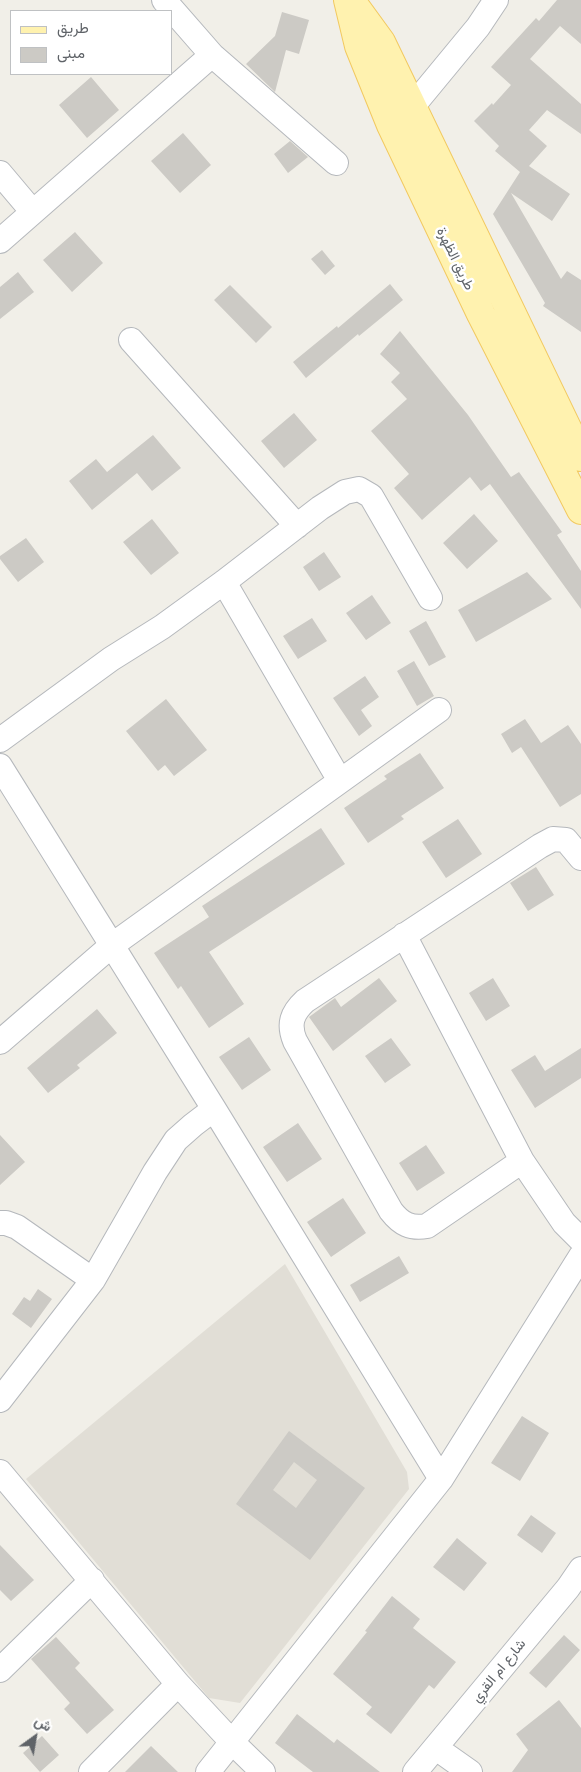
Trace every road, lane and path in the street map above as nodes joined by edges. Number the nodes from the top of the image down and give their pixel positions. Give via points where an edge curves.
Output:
1 (164, 0) edge
2 (350, 0) edge
3 (496, 0) edge
4 (212, 55) junction
5 (412, 107) junction
6 (391, 124) junction
7 (336, 164) dead end
8 (0, 173) edge
9 (32, 211) junction
10 (0, 241) edge
11 (131, 340) dead end
12 (581, 456) edge
13 (581, 510) edge
14 (297, 526) junction
15 (224, 582) junction
16 (430, 598) dead end
17 (439, 710) dead end
18 (0, 740) edge
19 (0, 766) edge
20 (340, 781) junction
21 (581, 858) edge
22 (404, 935) junction
23 (112, 946) junction
24 (0, 1042) edge
25 (214, 1109) junction
26 (522, 1161) junction
27 (0, 1223) edge
28 (581, 1240) edge
29 (581, 1256) edge
30 (93, 1280) junction
31 (0, 1400) edge
32 (0, 1472) edge
33 (441, 1479) junction
34 (92, 1580) junction
35 (577, 1584) edge
36 (0, 1670) edge
37 (178, 1684) junction
38 (232, 1742) junction
39 (436, 1748) junction
40 (91, 1772) edge
41 (208, 1772) edge
42 (263, 1772) edge
43 (415, 1772) edge
44 (470, 1772) edge

1 - 4 street
2 - 5 main road, طريق الظهرة via 381,42
2 - 6 main road, طريق الظهرة via 359,46
3 - 5 street via 478,27
4 - 7 street
4 - 9 street
5 - 6 street
5 - 12 main road, طريق الظهرة
6 - 13 main road, طريق الظهرة via 481,314
8 - 9 street
9 - 10 street
11 - 14 street
14 - 15 street
14 - 16 street via 345,492 359,489 371,496
15 - 18 street
15 - 20 street
17 - 20 street
19 - 23 street
20 - 23 street
21 - 22 street via 566,840 553,839
22 - 26 street
22 - 26 street via 297,1008 291,1030 295,1040 391,1211 403,1224 416,1228 427,1226
23 - 24 street
23 - 25 street
25 - 30 street via 176,1140
25 - 33 street
26 - 28 street via 564,1223
27 - 30 street via 16,1227
29 - 33 street
30 - 31 street
32 - 34 street
33 - 38 street
34 - 36 street
34 - 37 street
35 - 39 street, شارع ام القري
37 - 38 street
37 - 40 street
38 - 41 street
38 - 42 street
39 - 43 street, شارع ام القري
39 - 44 street

